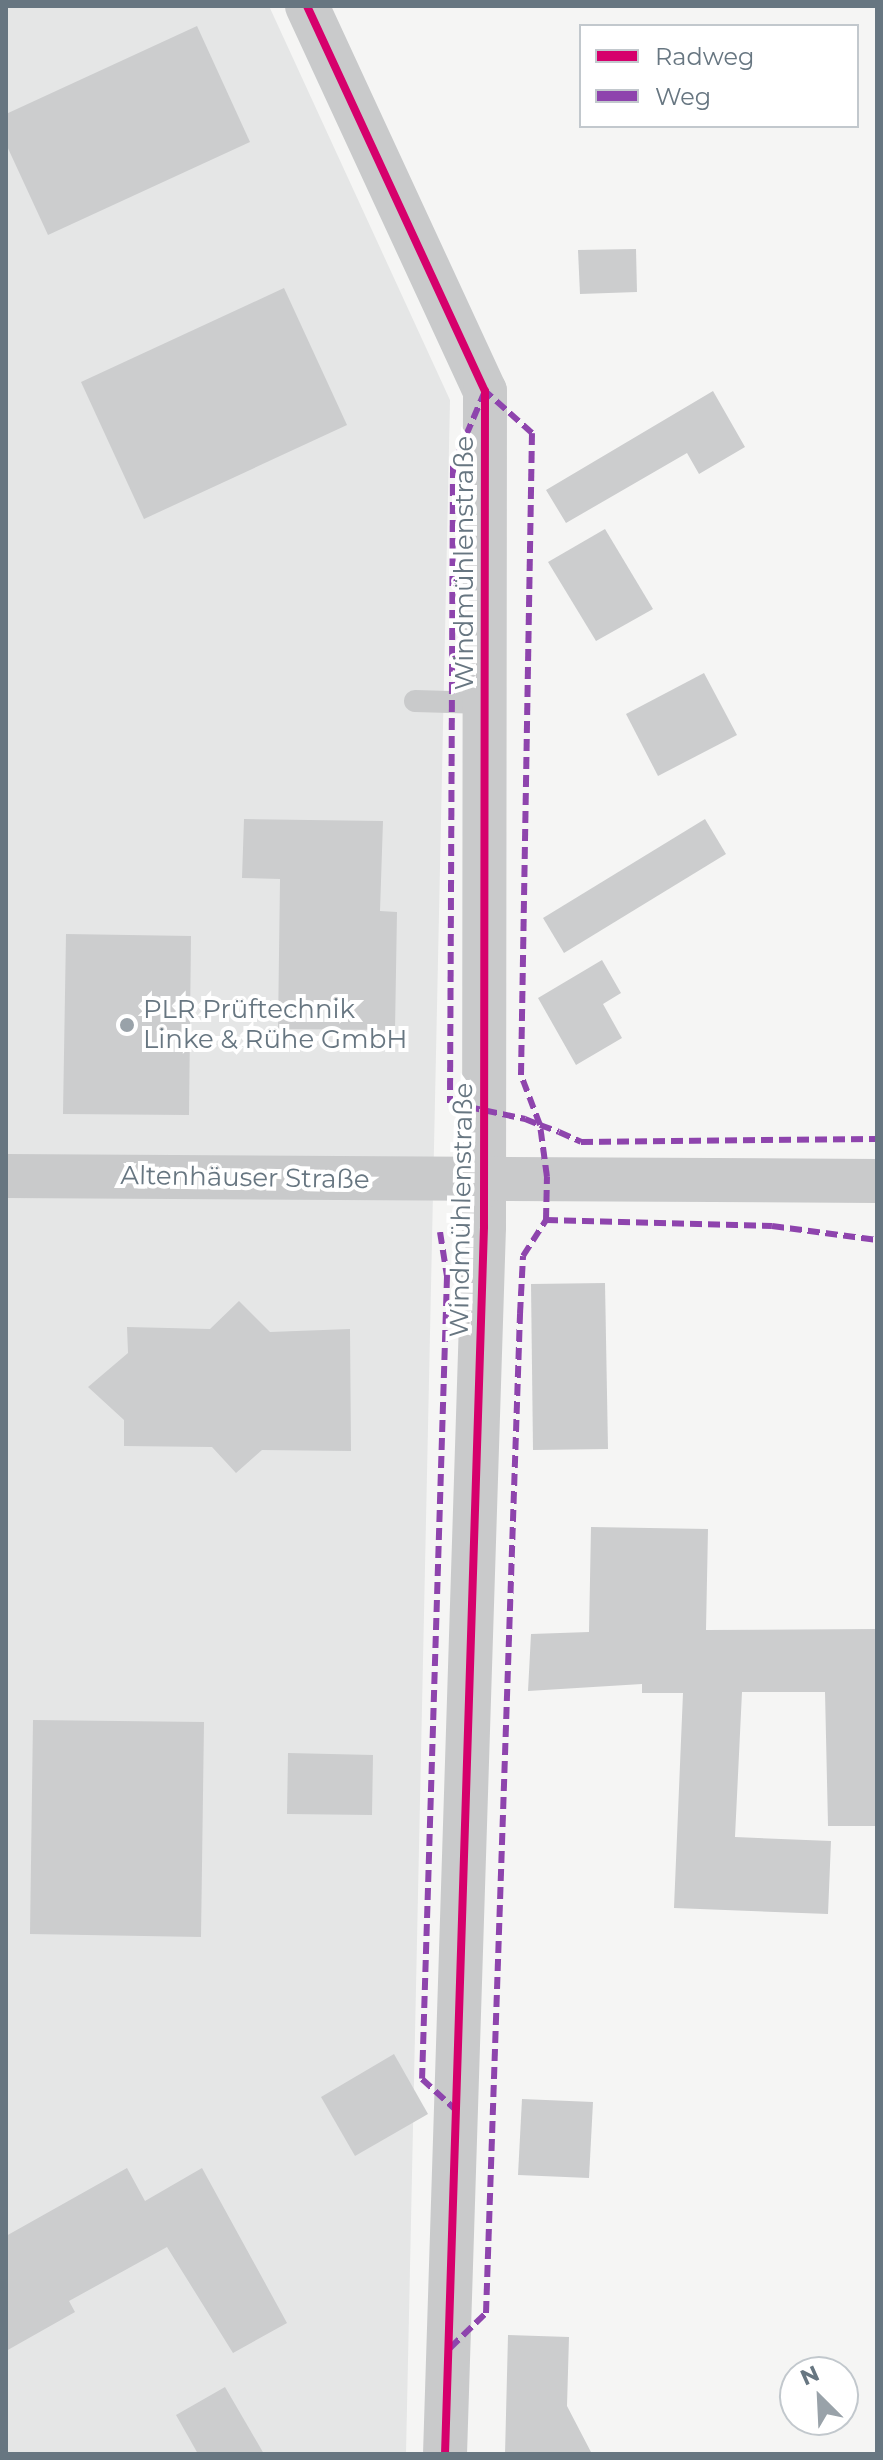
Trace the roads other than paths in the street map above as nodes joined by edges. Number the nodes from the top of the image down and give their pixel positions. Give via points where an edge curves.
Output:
1 (307, 6) edge
2 (415, 701) dead end
3 (485, 703) junction
4 (6, 1176) edge
5 (484, 1181) junction
6 (877, 1181) edge
7 (445, 2454) edge

1 - 3 street, Windmühlenstraße via 485,391
2 - 3 lane
3 - 5 street, Windmühlenstraße
4 - 5 street, Altenhäuser Straße
5 - 6 street, Altenhäuser Straße
5 - 7 street, Windmühlenstraße via 465,1949

